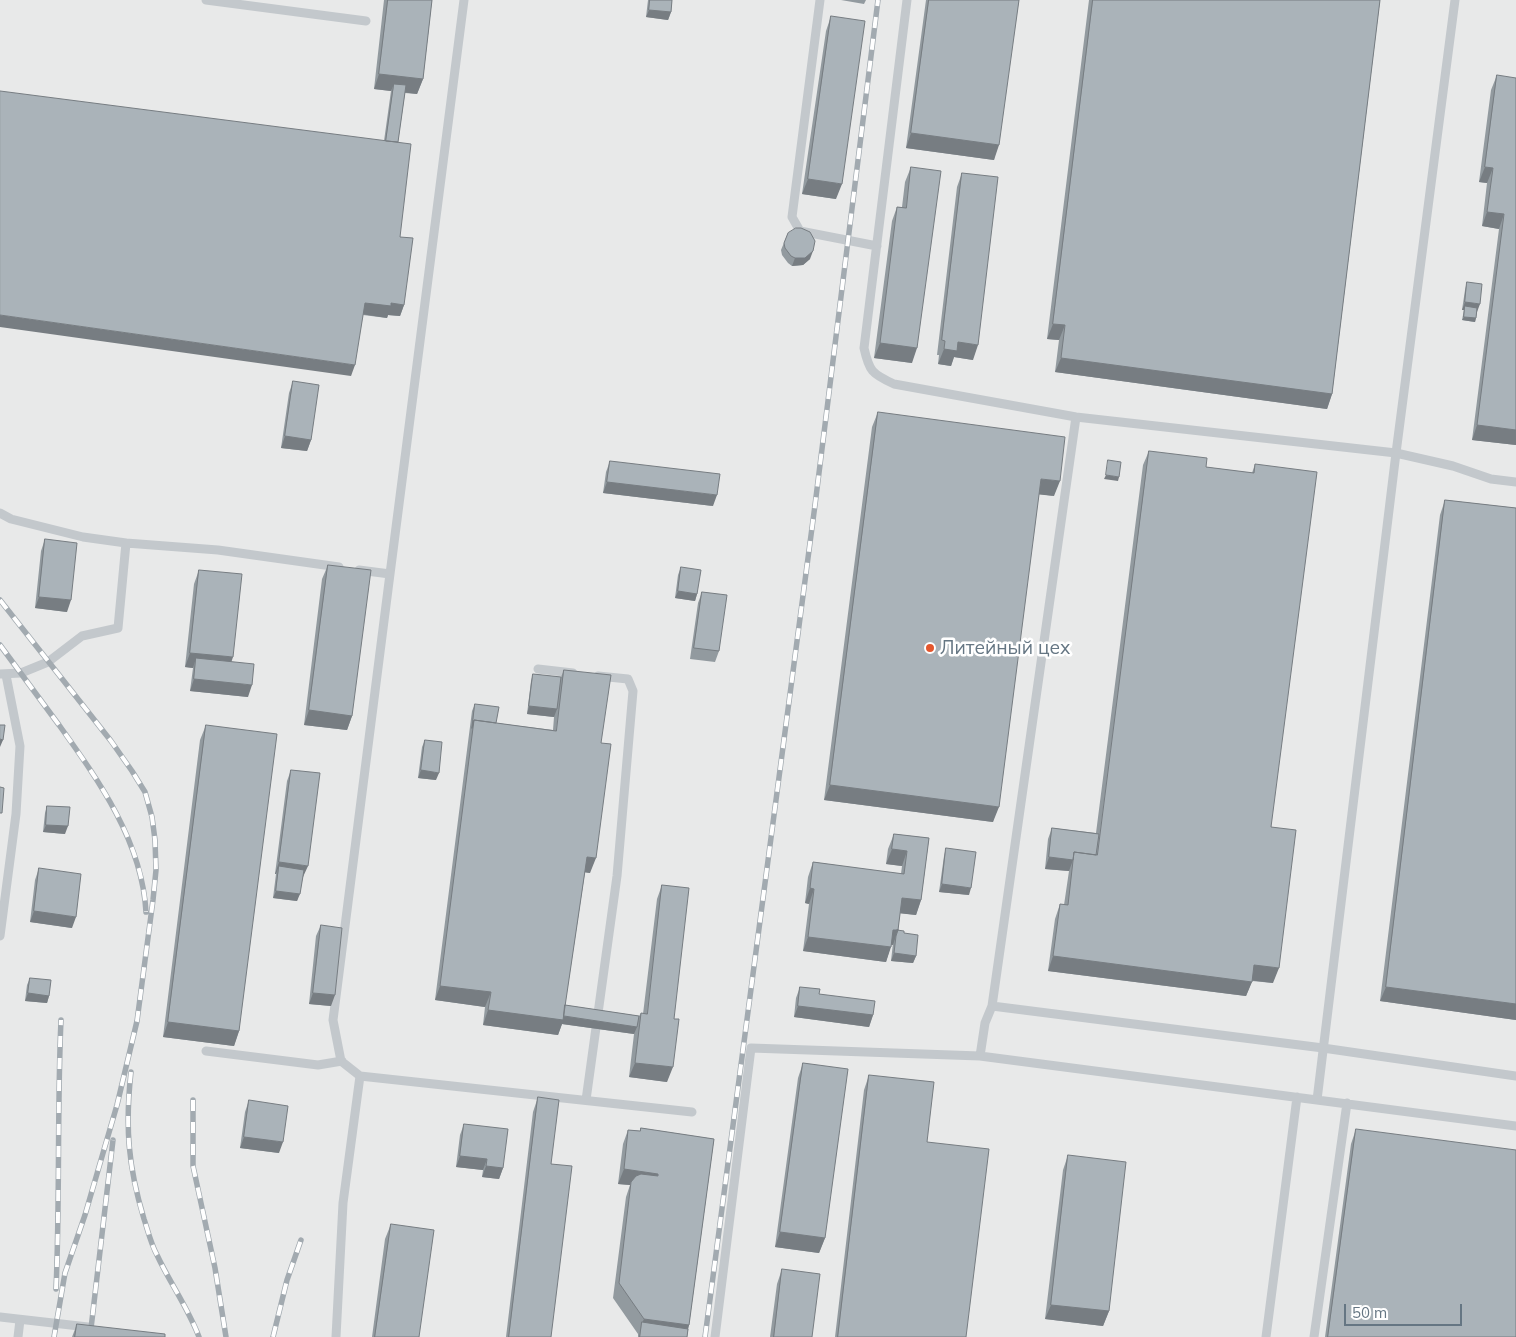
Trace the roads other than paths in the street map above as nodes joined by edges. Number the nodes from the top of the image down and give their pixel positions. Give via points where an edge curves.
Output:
1 (206, 0) edge
2 (464, 0) edge
3 (820, 0) edge
4 (907, 0) edge
5 (1455, 0) edge
6 (366, 21) dead end
7 (877, 246) junction
8 (1076, 417) junction
9 (1396, 454) junction
10 (1516, 482) edge
11 (0, 513) edge
12 (126, 543) junction
13 (390, 574) junction
14 (538, 669) dead end
15 (3, 674) edge
16 (0, 936) edge
17 (992, 1006) junction
18 (1323, 1048) junction
19 (206, 1051) dead end
20 (980, 1056) junction
21 (342, 1061) junction
22 (360, 1076) junction
23 (1516, 1076) edge
24 (1297, 1097) junction
25 (586, 1100) junction
26 (1317, 1100) junction
27 (1347, 1103) junction
28 (692, 1112) dead end
29 (1516, 1126) edge
30 (0, 1317) edge
31 (20, 1320) junction
32 (90, 1327) edge
33 (18, 1337) edge
34 (336, 1337) edge
35 (715, 1337) edge
36 (1266, 1337) edge
37 (1314, 1337) edge

1 - 6 lane
2 - 13 lane
3 - 7 lane via 792,217 800,231
4 - 7 lane
5 - 9 lane
7 - 8 lane via 864,348 868,364 877,376 894,384
8 - 9 lane
8 - 17 lane
9 - 10 lane via 1453,466 1491,479
9 - 18 lane
11 - 12 lane via 11,519 83,537
12 - 13 lane via 218,550
12 - 15 lane via 118,628 82,636 48,662 21,673
13 - 21 lane via 333,1020
14 - 25 lane via 628,679 633,691 617,876
15 - 16 lane via 20,746 16,814
17 - 18 lane
17 - 20 lane via 985,1024
18 - 23 lane
18 - 26 lane
19 - 21 lane via 318,1065
20 - 24 lane
20 - 35 lane via 752,1048
21 - 22 lane
22 - 25 lane
22 - 34 lane via 342,1203
24 - 26 lane
24 - 36 lane
25 - 28 lane
26 - 27 lane
27 - 29 lane
27 - 37 lane
30 - 31 lane
31 - 32 lane
31 - 33 lane

